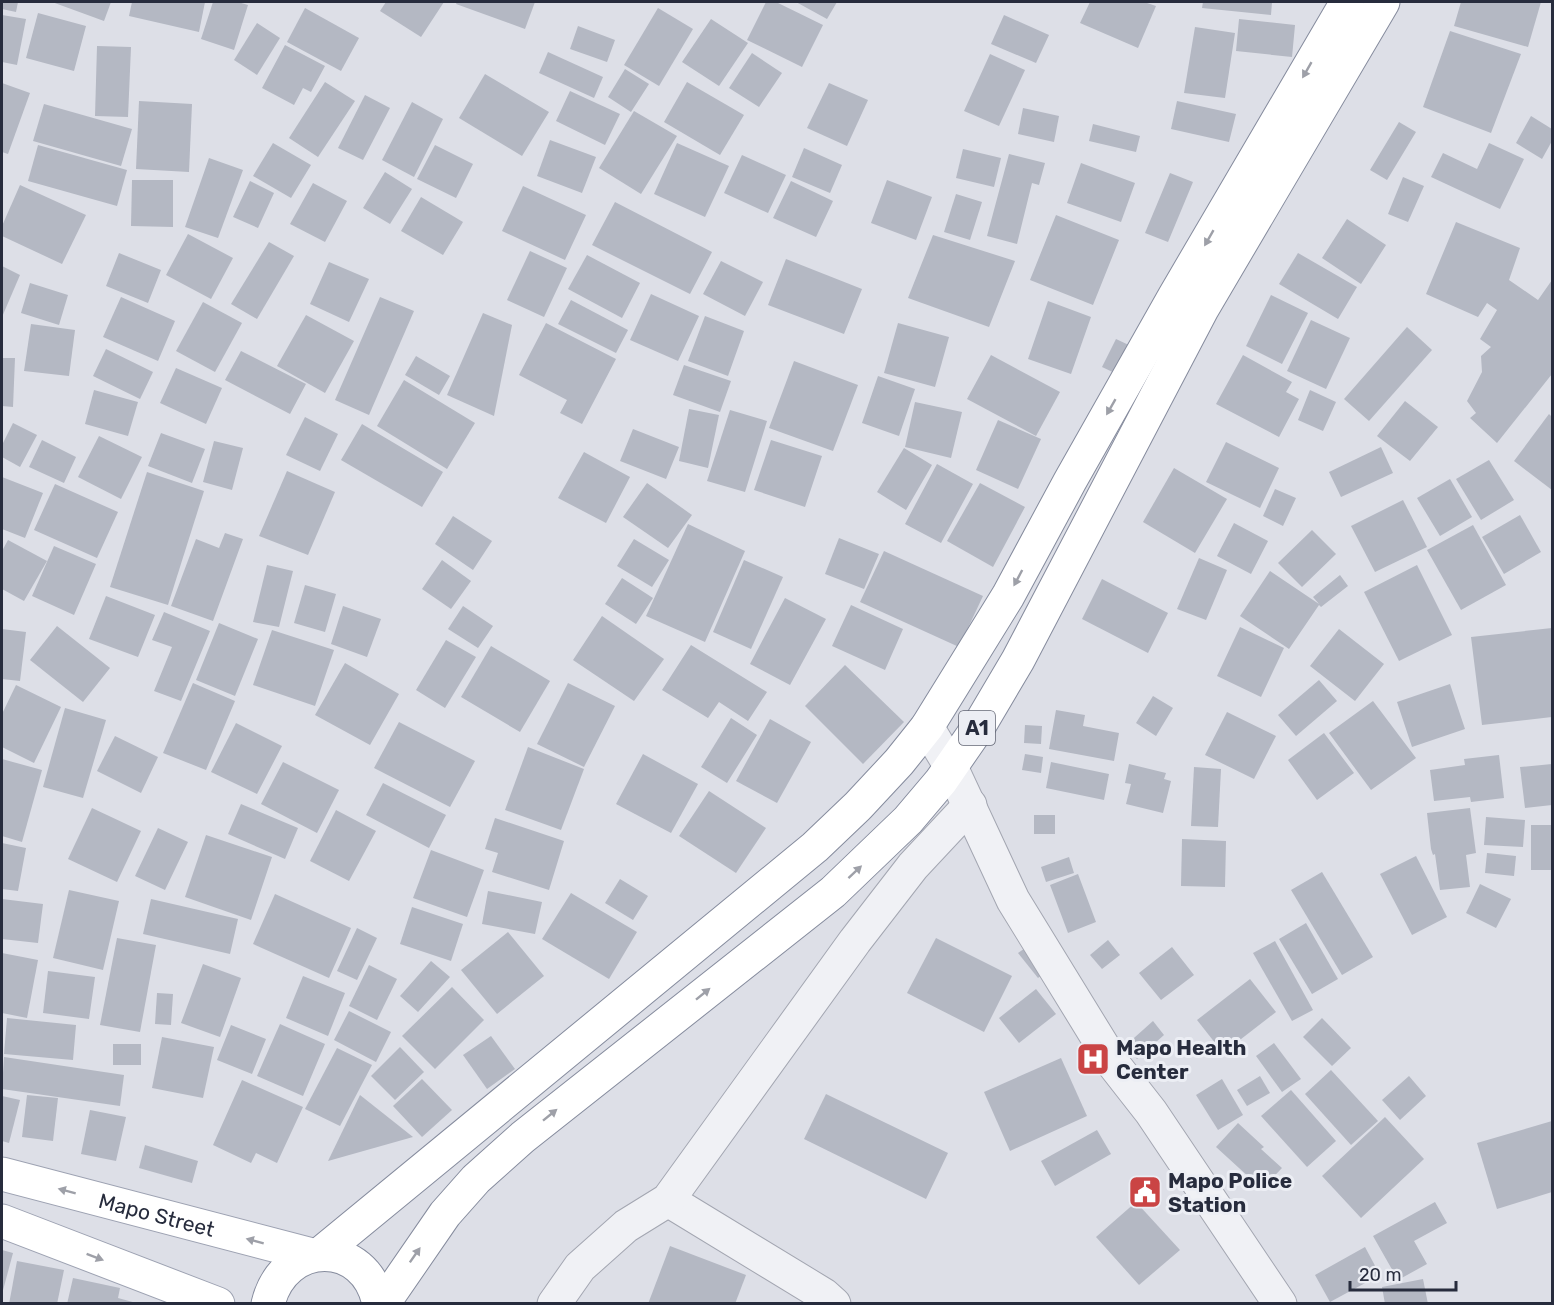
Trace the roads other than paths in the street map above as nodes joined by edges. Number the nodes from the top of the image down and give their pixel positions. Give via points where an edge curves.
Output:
1 (1347, 2) edge
2 (1383, 2) edge
3 (1344, 37) junction
4 (927, 727) junction
5 (951, 767) junction
6 (970, 805) junction
7 (2, 1173) edge
8 (668, 1200) junction
9 (2, 1221) edge
10 (316, 1255) junction
11 (218, 1304) edge
12 (268, 1304) edge
13 (381, 1304) edge
14 (554, 1304) edge
15 (834, 1304) edge
16 (1280, 1304) edge

1 - 3 main road, A1
2 - 3 main road, A1
3 -> 4 main road, A1 via 1116,399 1008,596
3 - 5 main road, A1 via 1018,660
4 - 5 street
4 - 10 main road, A1 via 858,806 815,847
5 - 6 street
13 -> 5 main road, A1 via 439,1222 476,1179 532,1130 833,892 908,820
6 - 8 street via 913,866 855,941
6 - 16 street via 1013,900 1115,1066 1151,1112
10 -> 7 main road, Mapo Street
8 - 14 street via 626,1226 580,1267
8 - 15 street
9 -> 11 main road
10 - 12 main road via 296,1261 282,1273
10 - 13 main road, Mapo Street via 337,1256 354,1263 372,1283

